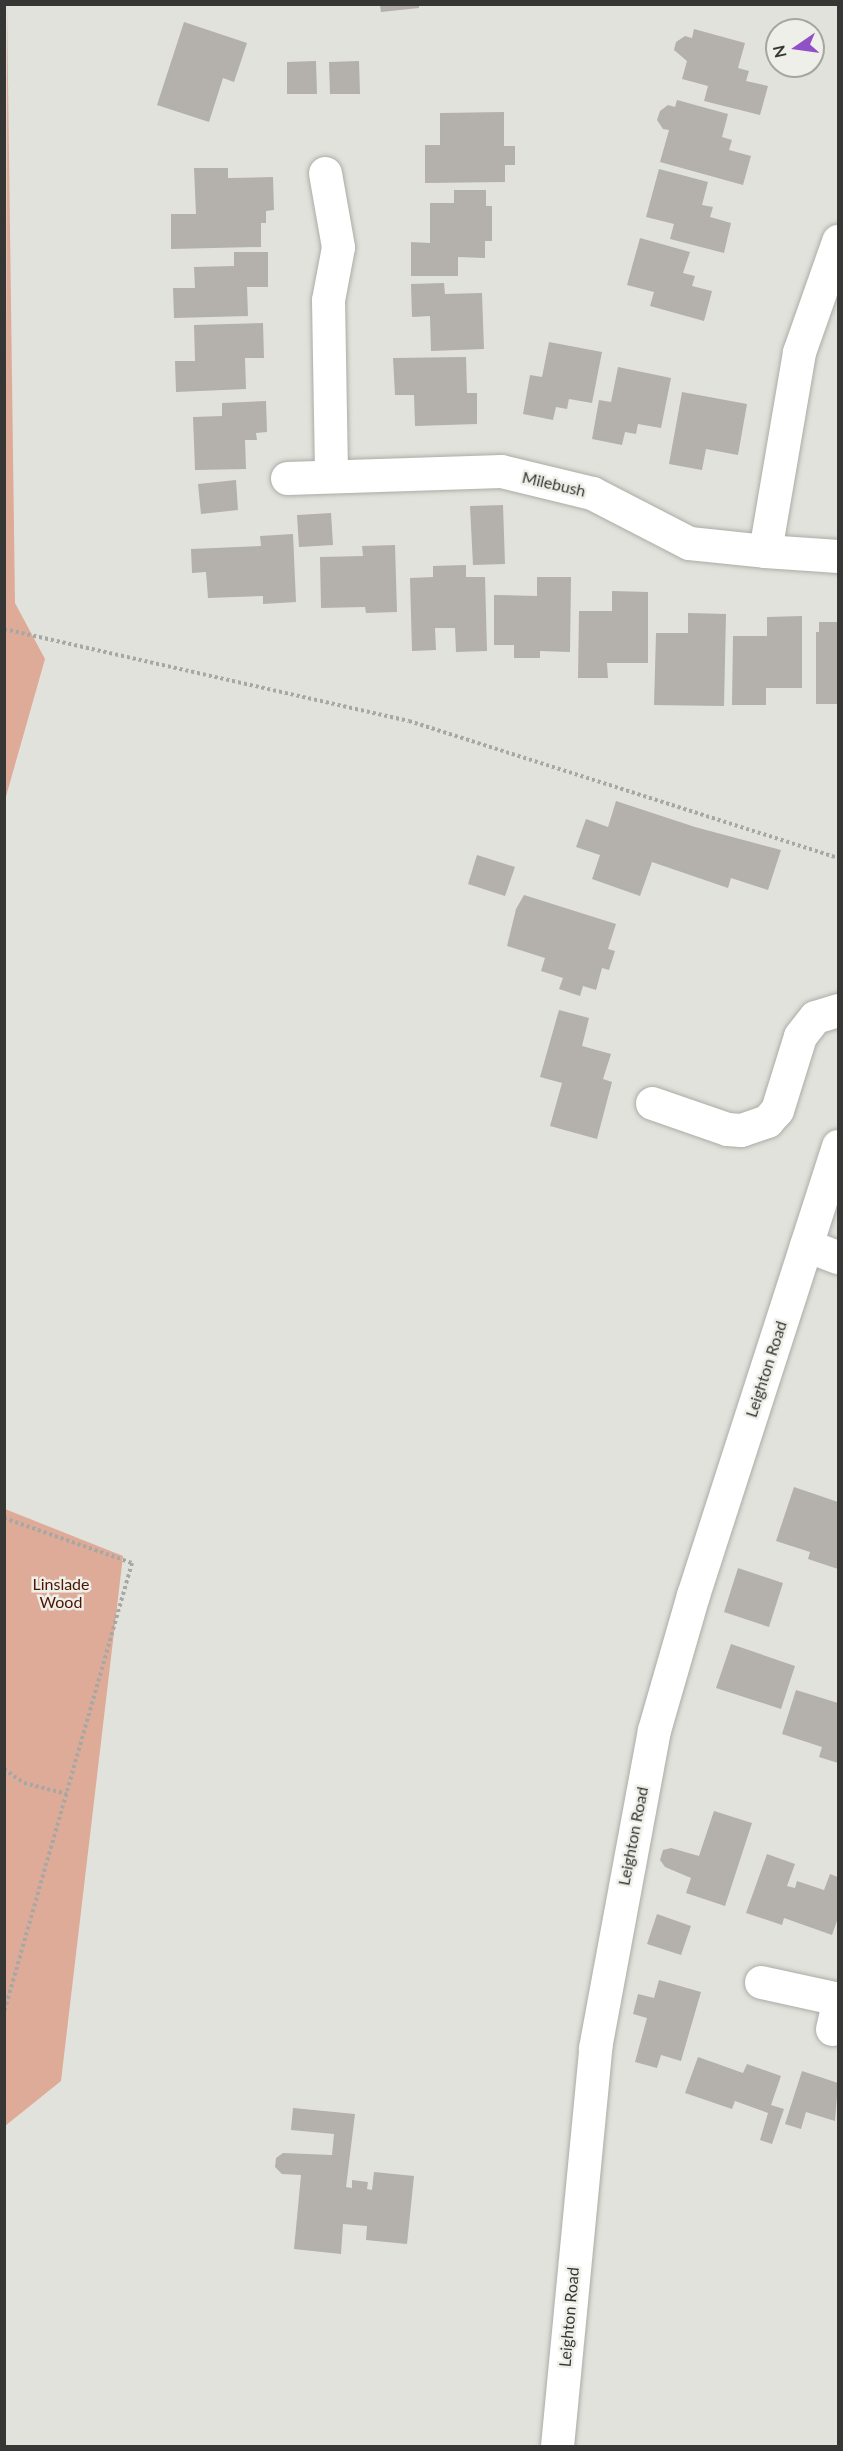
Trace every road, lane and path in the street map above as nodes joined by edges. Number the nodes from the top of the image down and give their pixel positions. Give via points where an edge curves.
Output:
1 (325, 173) dead end
2 (838, 241) edge
3 (331, 475) junction
4 (287, 478) dead end
5 (765, 551) junction
6 (838, 556) edge
7 (4, 629) edge
8 (838, 858) edge
9 (838, 1010) edge
10 (652, 1103) dead end
11 (838, 1146) edge
12 (806, 1245) junction
13 (838, 1257) edge
14 (4, 1518) edge
15 (4, 1769) edge
16 (67, 1794) junction
17 (761, 1982) dead end
18 (836, 2010) edge
19 (4, 2012) edge
20 (557, 2446) edge

1 - 3 street via 338,247 328,300
2 - 5 street via 799,352
3 - 4 street, Milebush
3 - 5 street, Milebush via 501,471 592,493 689,543
5 - 6 street, Milebush
7 - 8 path via 409,721
9 - 10 street via 815,1017 800,1036 777,1110 767,1121 741,1130 727,1129
11 - 12 street, Leighton Road
12 - 13 street
12 - 20 street, Leighton Road via 654,1730 595,2048
14 - 16 path via 132,1563
15 - 16 path via 24,1783
16 - 19 path
17 - 18 street

